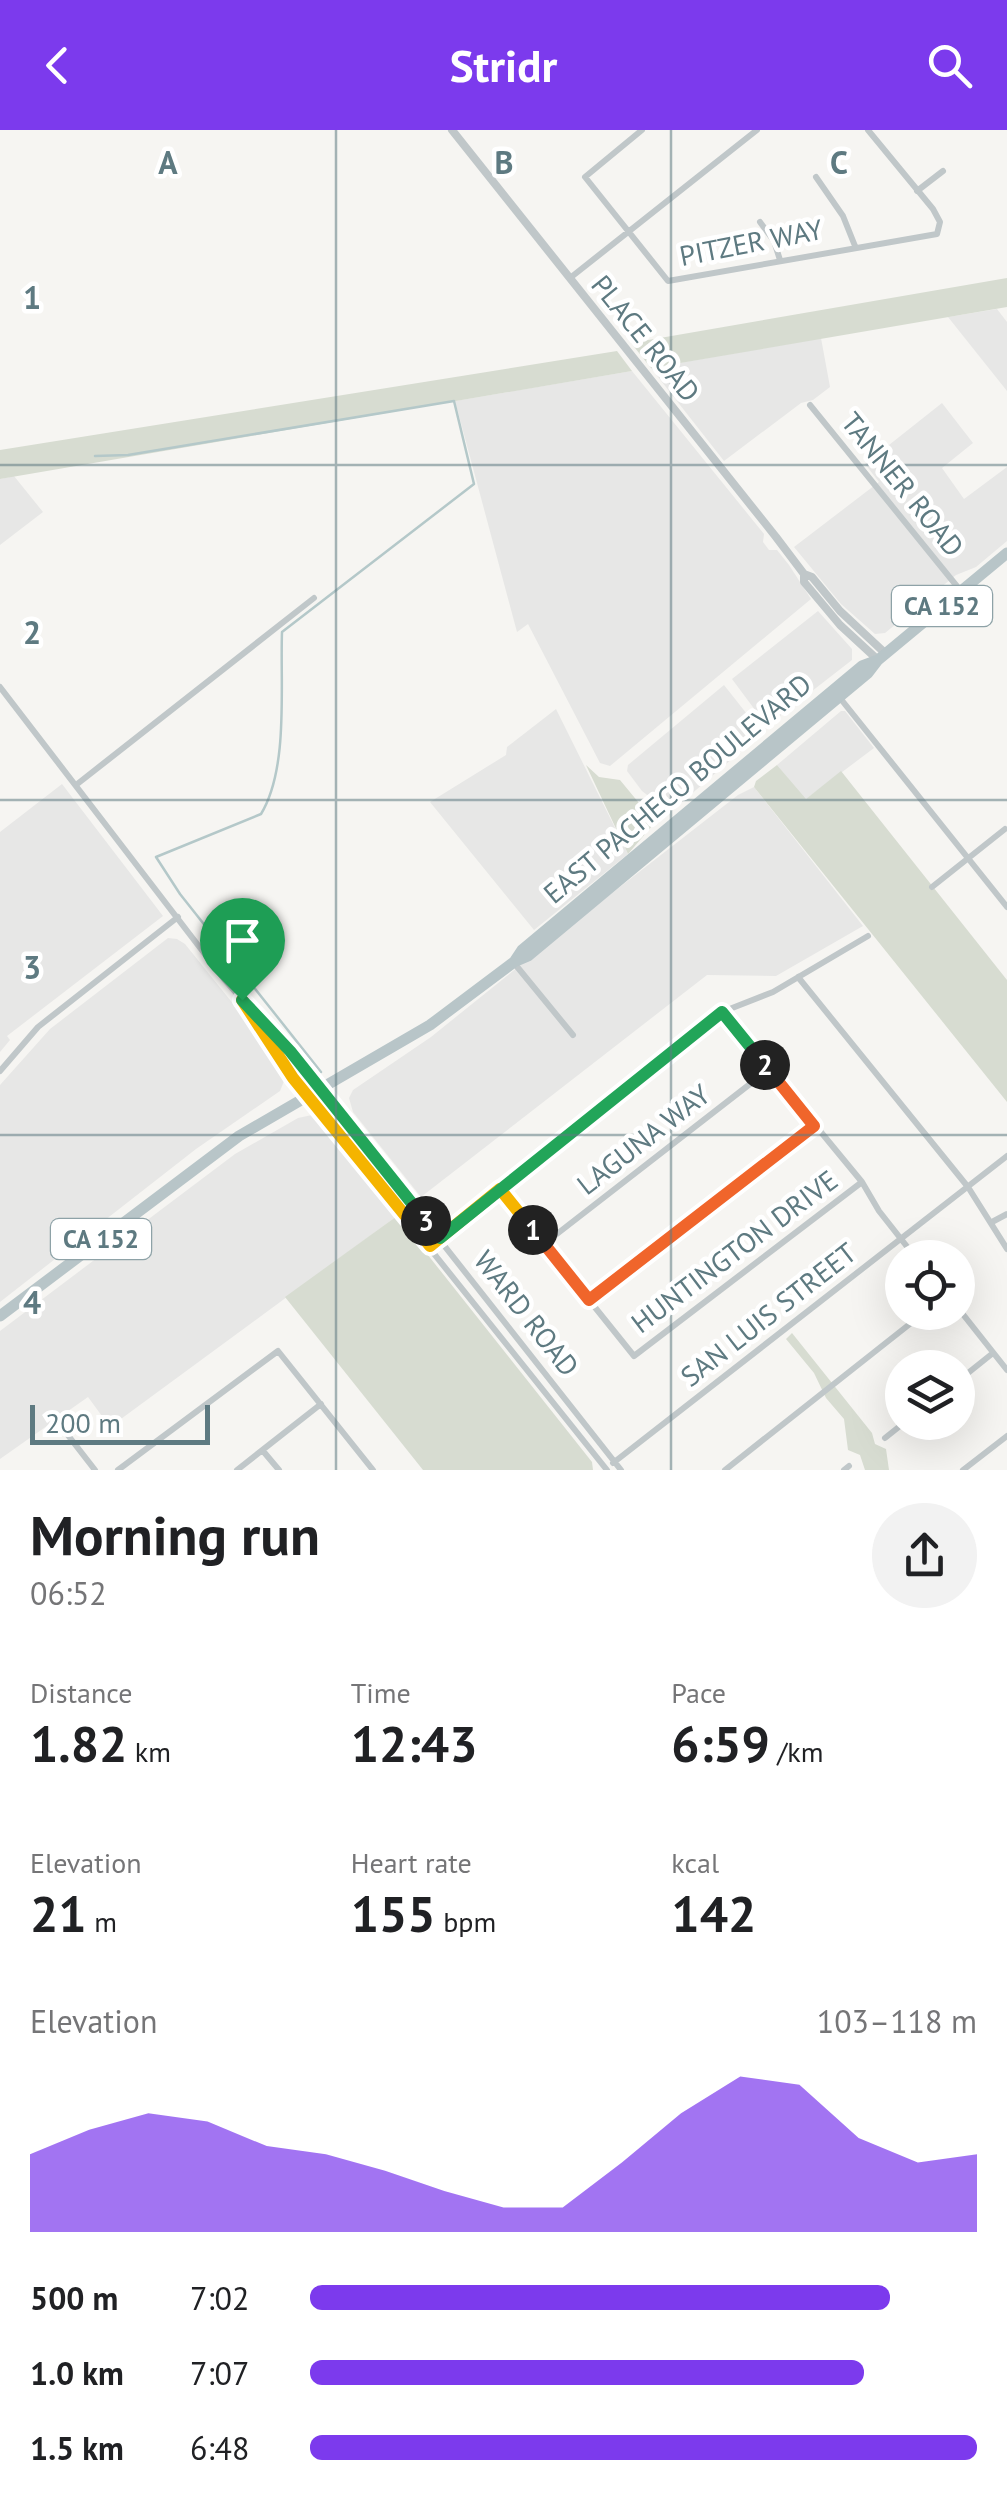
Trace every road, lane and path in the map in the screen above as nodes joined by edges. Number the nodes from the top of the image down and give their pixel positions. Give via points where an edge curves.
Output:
1 (452, 130) edge
2 (642, 130) edge
3 (757, 130) edge
4 (868, 130) edge
5 (943, 170) dead end
6 (816, 177) dead end
7 (917, 191) junction
8 (760, 222) dead end
9 (627, 233) junction
10 (855, 246) junction
11 (780, 260) junction
12 (570, 278) junction
13 (810, 405) dead end
14 (1007, 553) edge
15 (961, 591) junction
16 (314, 598) dead end
17 (882, 657) junction
18 (0, 687) edge
19 (840, 697) junction
20 (76, 785) junction
21 (1004, 829) dead end
22 (968, 858) junction
23 (932, 887) dead end
24 (1007, 907) edge
25 (178, 917) junction
26 (868, 936) dead end
27 (514, 962) junction
28 (798, 978) junction
29 (242, 1000) junction
30 (722, 1012) junction
31 (573, 1036) dead end
32 (768, 1070) junction
33 (0, 1072) edge
34 (320, 1088) junction
35 (307, 1096) junction
36 (814, 1126) junction
37 (1007, 1156) edge
38 (862, 1182) junction
39 (968, 1186) junction
40 (500, 1189) junction
41 (1007, 1214) edge
42 (992, 1222) junction
43 (440, 1238) junction
44 (902, 1239) junction
45 (544, 1244) junction
46 (430, 1246) junction
47 (1007, 1249) edge
48 (589, 1300) junction
49 (0, 1316) edge
50 (902, 1330) edge
51 (975, 1330) edge
52 (993, 1353) junction
53 (975, 1367) edge
54 (1007, 1370) edge
55 (321, 1404) junction
56 (68, 1434) dead end
57 (1007, 1436) edge
58 (263, 1450) junction
59 (615, 1462) junction
60 (96, 1470) edge
61 (118, 1470) edge
62 (237, 1470) edge
63 (279, 1470) edge
64 (373, 1470) edge
65 (605, 1470) edge
66 (621, 1470) edge
67 (724, 1470) edge
68 (963, 1470) edge

1 - 12 street, PLACE ROAD
2 - 9 street, PITZER WAY via 585,177
3 - 9 street
4 - 7 street
5 - 7 street
6 - 10 street
7 - 10 street, PITZER WAY via 940,222 936,234
8 - 11 street
9 - 11 street, PITZER WAY via 668,281
9 - 12 street
10 - 11 street, PITZER WAY
12 - 17 street, PLACE ROAD via 819,601 862,647
13 - 15 street, TANNER ROAD
14 - 15 highway, EAST PACHECO BOULEVARD / CA 152
15 - 17 highway, EAST PACHECO BOULEVARD / CA 152
16 - 20 street
17 - 19 highway, EAST PACHECO BOULEVARD / CA 152
17 - 27 highway, EAST PACHECO BOULEVARD / CA 152 via 862,666
18 - 20 street, WARD ROAD
19 - 22 street
19 - 27 highway, EAST PACHECO BOULEVARD / CA 152
20 - 25 street, WARD ROAD
21 - 22 street
22 - 23 street
22 - 24 street
25 - 29 street, WARD ROAD
25 - 33 street via 38,1026
26 - 28 street
27 - 31 street
27 - 34 highway, EAST PACHECO BOULEVARD / CA 152 via 430,1025
28 - 30 street
28 - 39 street
29 - 34 street, WARD ROAD
29 - 35 street, WARD ROAD
30 - 32 street
30 - 40 street
32 - 36 street
32 - 45 street, LAGUNA WAY
34 - 35 highway, EAST PACHECO BOULEVARD / CA 152
34 - 43 street, WARD ROAD
35 - 46 street, WARD ROAD
35 - 49 highway, EAST PACHECO BOULEVARD / CA 152 via 202,1162
36 - 38 street
36 - 48 street
37 - 39 street, SAN LUIS STREET
38 - 44 street
38 - 48 street, HUNTINGTON DRIVE via 634,1356
39 - 42 street
39 - 44 street, SAN LUIS STREET
40 - 43 street
40 - 45 street
41 - 42 street
42 - 47 street
43 - 46 street
43 - 59 street, WARD ROAD
44 - 59 street, SAN LUIS STREET
45 - 48 street
46 - 65 street, WARD ROAD
50 - 67 street
51 - 52 street
52 - 53 street
52 - 54 street
55 - 58 street
55 - 61 street via 278,1351
55 - 64 street
56 - 60 street
57 - 68 street
58 - 62 street
58 - 63 street
59 - 65 street, SAN LUIS STREET
59 - 66 street, WARD ROAD

